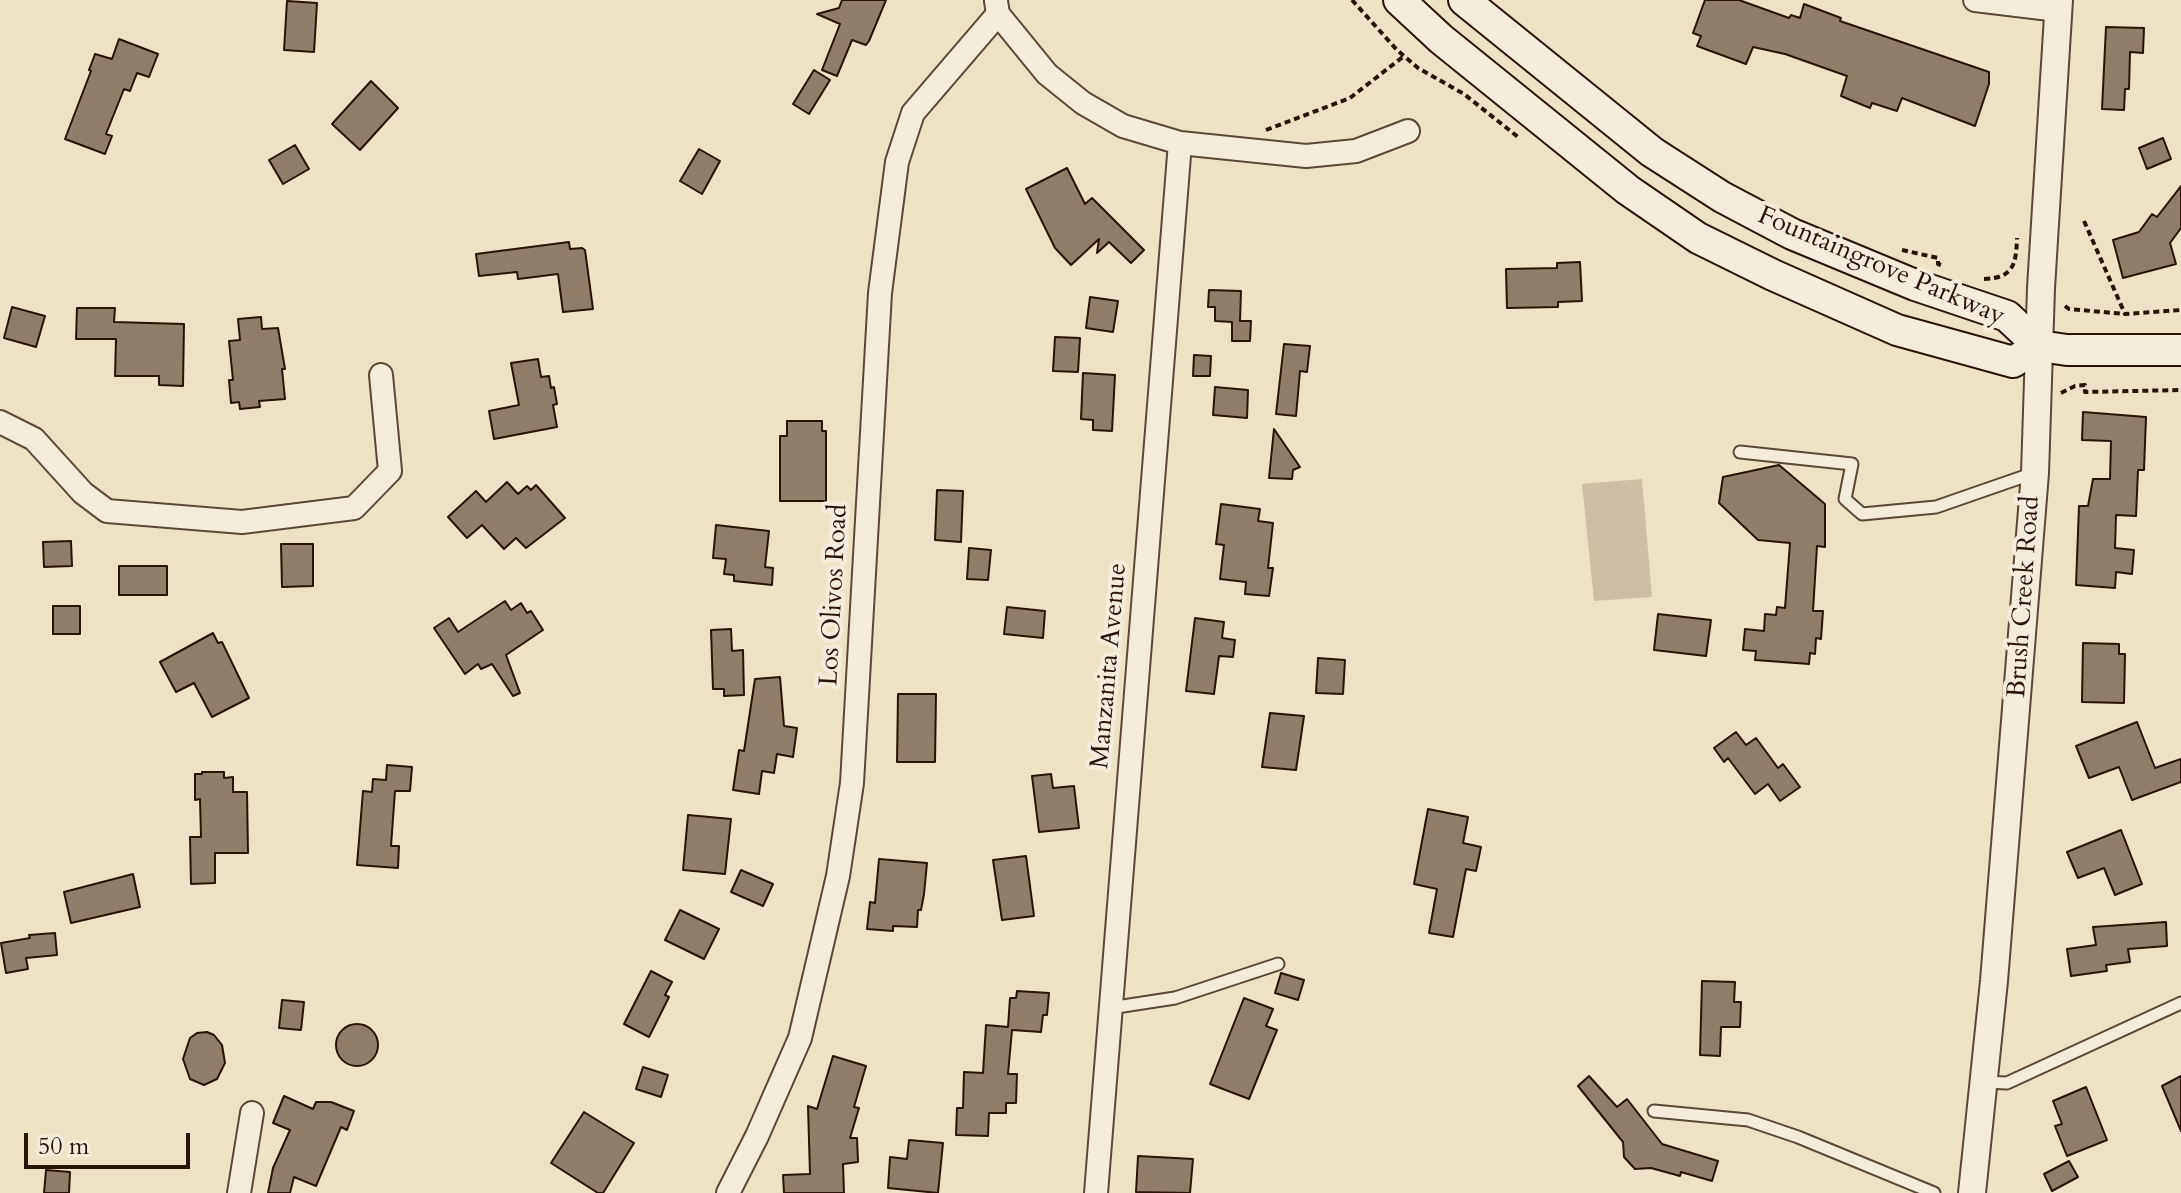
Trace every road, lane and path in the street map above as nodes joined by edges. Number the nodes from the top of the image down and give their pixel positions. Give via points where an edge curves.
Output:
1 (1399, 0) edge
2 (1464, 0) edge
3 (1975, 0) edge
4 (2058, 5) edge
5 (997, 7) edge
6 (1404, 56) dead end
7 (1408, 131) dead end
8 (1259, 133) dead end
9 (1180, 143) junction
10 (2084, 221) dead end
11 (2017, 238) dead end
12 (1901, 249) dead end
13 (1952, 269) dead end
14 (1980, 279) dead end
15 (2069, 309) dead end
16 (2181, 310) edge
17 (2125, 314) junction
18 (2039, 346) junction
19 (2181, 350) edge
20 (381, 375) dead end
21 (2065, 389) dead end
22 (2181, 390) edge
23 (0, 422) edge
24 (1740, 452) dead end
25 (2035, 473) junction
26 (1278, 964) dead end
27 (2181, 1003) edge
28 (1110, 1008) junction
29 (1983, 1082) junction
30 (1654, 1111) dead end
31 (252, 1113) dead end
32 (239, 1193) edge
33 (728, 1193) edge
34 (1096, 1193) edge
35 (1934, 1193) edge
36 (1972, 1193) edge

1 - 18 main road, Fountaingrove Parkway via 1628,190 1698,238 1897,330 2013,362
2 - 18 main road, Fountaingrove Parkway via 1652,152 1722,197 1792,234 2007,316
3 - 4 street
4 - 18 street, Brush Creek Road
5 - 9 street via 1047,74 1083,103 1123,126
5 - 33 street, Los Olivos Road via 913,113 897,162 880,293 852,783 840,861 800,1038
6 - 8 path via 1350,98
7 - 9 street via 1356,151 1306,156
9 - 28 street, Manzanita Avenue
10 - 17 path
11 - 14 path via 2011,270
12 - 13 path via 1938,258 1938,264
15 - 17 path
16 - 17 path
18 - 19 main road
18 - 25 street, Brush Creek Road
20 - 23 street via 390,471 354,508 340,510 242,522 107,511 83,493 34,439
21 - 22 path via 2085,385 2085,392
24 - 25 lane via 1852,464 1845,499 1862,514 1936,507
25 - 29 street, Brush Creek Road
26 - 28 lane via 1175,998
27 - 29 lane via 2007,1083
28 - 34 street, Manzanita Avenue
29 - 36 street, Brush Creek Road
30 - 35 lane via 1748,1120
31 - 32 street

